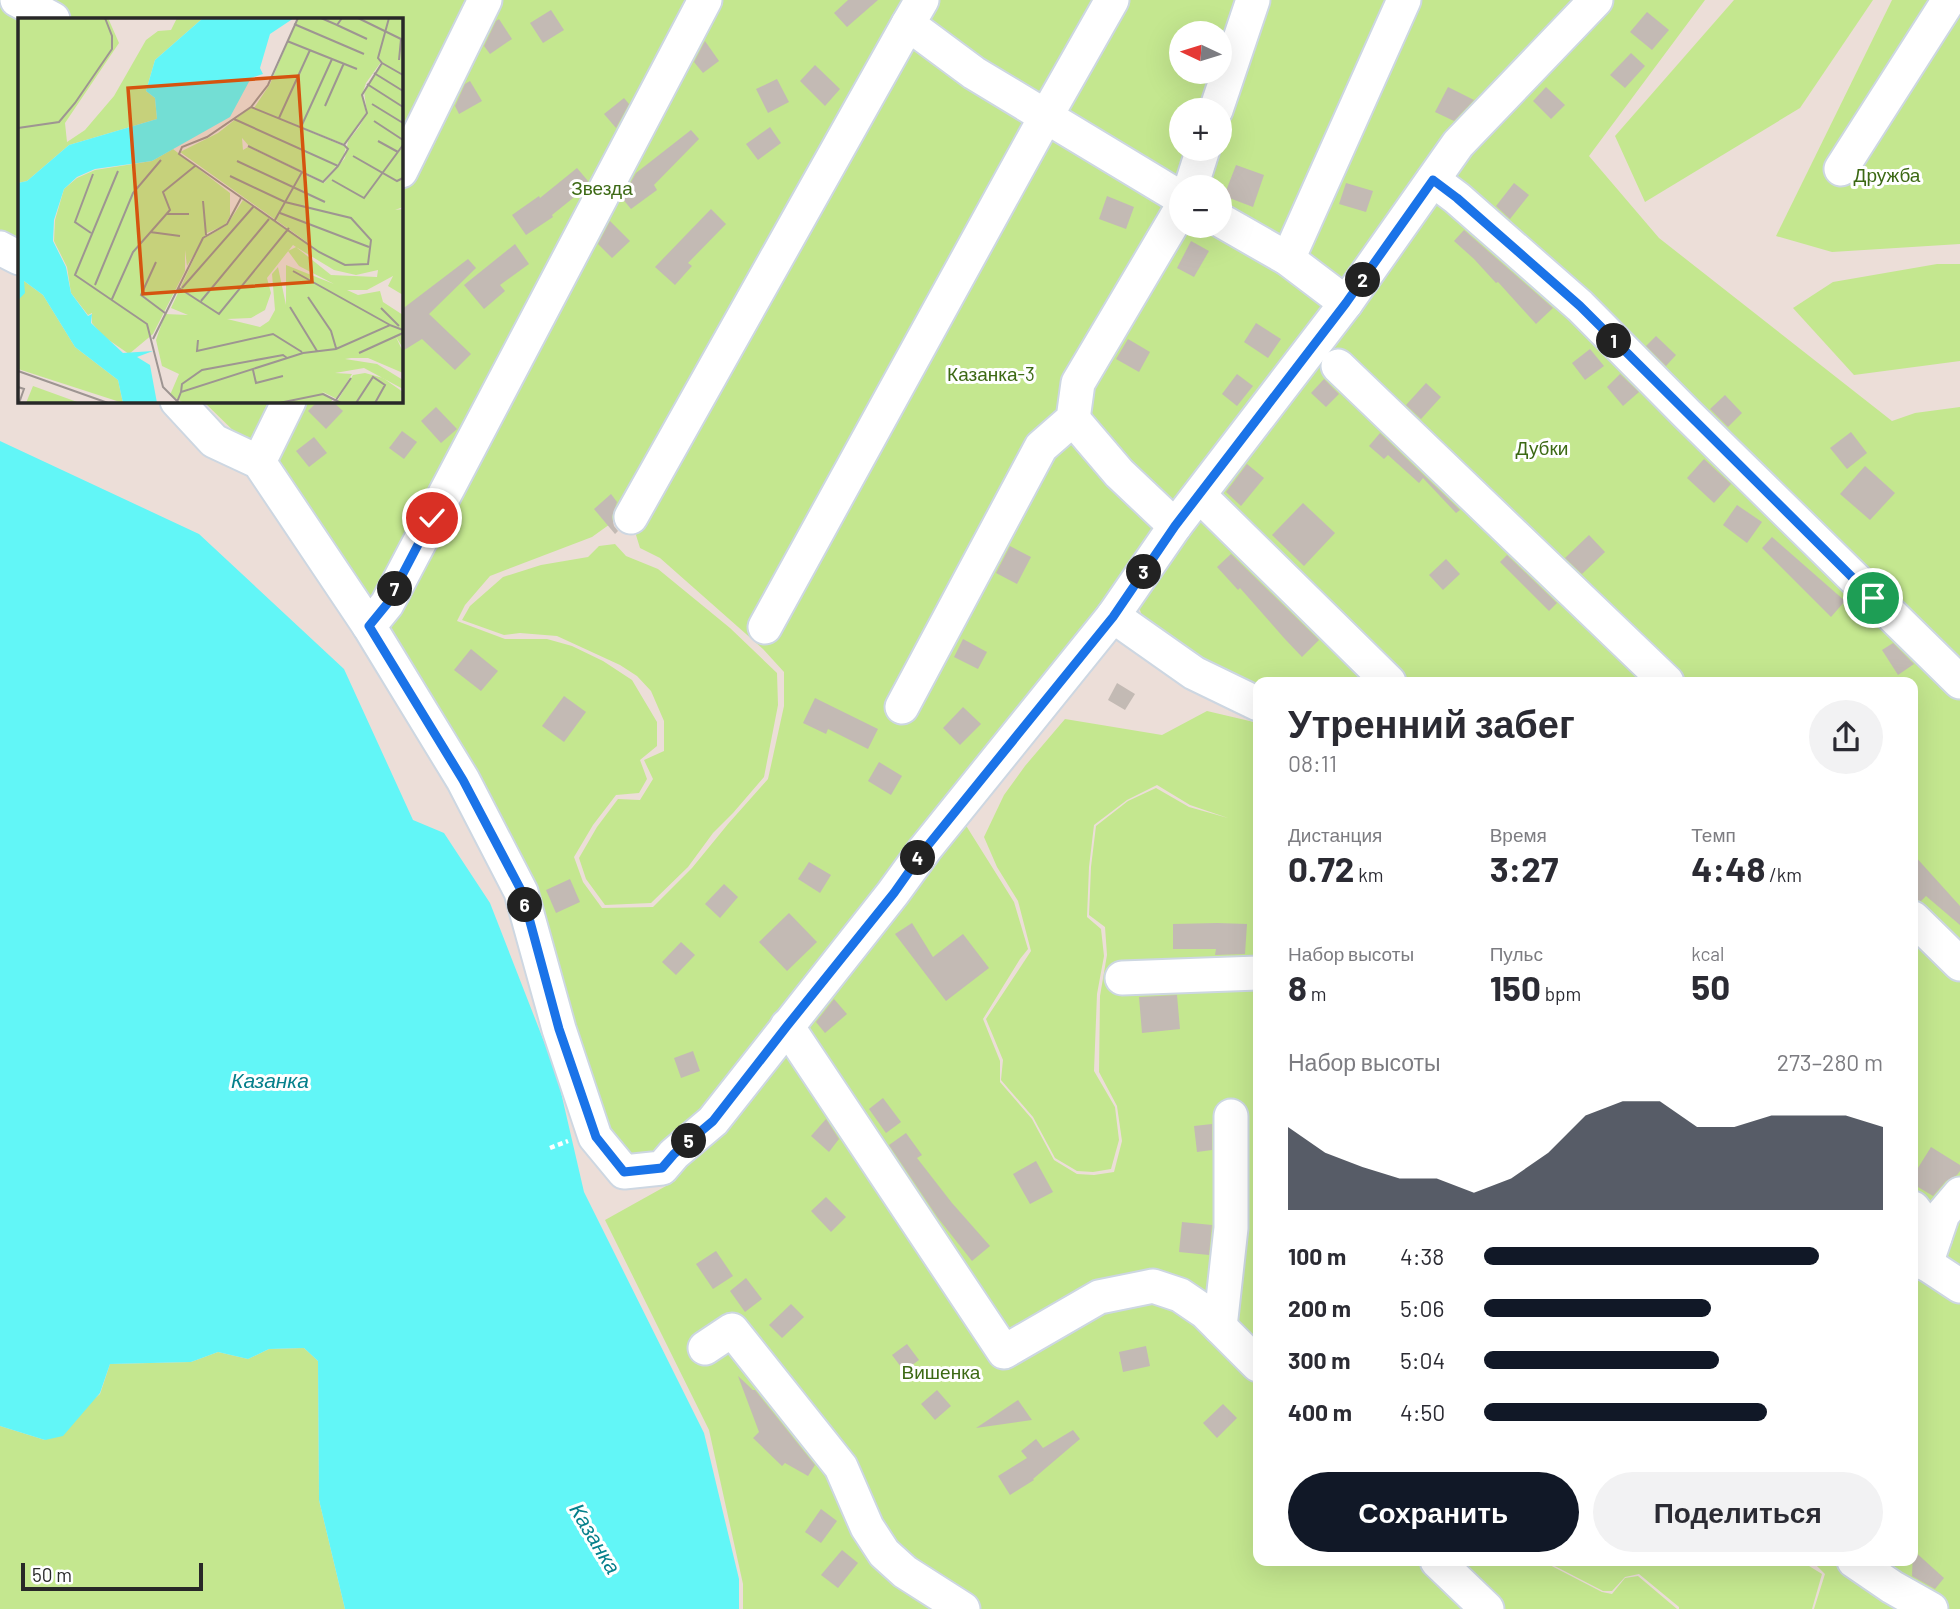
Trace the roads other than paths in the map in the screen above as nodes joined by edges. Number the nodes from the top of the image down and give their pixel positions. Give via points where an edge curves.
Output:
1 (17, 0) edge
2 (483, 0) edge
3 (705, 0) edge
4 (1112, 0) edge
5 (1253, 0) edge
6 (1404, 0) edge
7 (1596, 0) edge
8 (1949, 0) edge
9 (915, 12) edge
10 (51, 18) edge
11 (1220, 98) edge
12 (1045, 118) junction
13 (402, 169) edge
14 (1841, 169) dead end
15 (1433, 180) junction
16 (1169, 191) edge
17 (1232, 227) edge
18 (1169, 229) edge
19 (0, 248) edge
20 (18, 257) edge
21 (1288, 259) junction
22 (1346, 303) junction
23 (1338, 366) dead end
24 (178, 402) edge
25 (289, 402) edge
26 (1073, 419) junction
27 (259, 462) junction
28 (1200, 496) junction
29 (631, 517) dead end
30 (1175, 526) junction
31 (1113, 617) junction
32 (369, 626) junction
33 (765, 627) dead end
34 (1385, 677) edge
35 (1662, 677) edge
36 (1960, 682) edge
37 (1253, 702) edge
38 (902, 707) dead end
39 (1918, 923) edge
40 (1960, 964) edge
41 (1253, 973) edge
42 (1122, 978) dead end
43 (787, 1026) junction
44 (1231, 1116) dead end
45 (1960, 1194) edge
46 (1918, 1228) edge
47 (1924, 1252) edge
48 (1960, 1286) edge
49 (1220, 1327) junction
50 (705, 1348) dead end
51 (1253, 1361) edge
52 (1442, 1566) edge
53 (1861, 1566) edge
54 (962, 1609) edge
55 (1487, 1609) edge
56 (1931, 1609) edge

1 - 10 lane
2 - 13 lane
3 - 32 lane via 387,604
4 - 12 lane
5 - 11 lane
6 - 21 lane
7 - 15 lane via 1458,144
8 - 14 lane
9 - 12 lane via 974,73
9 - 29 lane
12 - 16 lane
12 - 33 lane
15 - 22 lane
15 - 36 lane via 1580,306
17 - 21 lane
18 - 26 lane via 1078,383
19 - 20 lane
21 - 22 lane
22 - 28 lane
23 - 35 lane
24 - 27 lane via 214,441
25 - 27 lane
26 - 30 lane via 1119,473
26 - 38 lane via 1041,447
27 - 32 lane
28 - 30 lane
28 - 34 lane
30 - 31 lane
31 - 37 lane via 1194,673
31 - 43 lane
32 - 43 lane via 463,780 522,892 559,1029 596,1137 624,1172 662,1168 713,1121
39 - 40 lane
41 - 42 lane
43 - 49 lane via 1003,1352 1098,1297 1153,1286 1180,1295
44 - 49 lane via 1231,1228
45 - 47 lane via 1943,1214
46 - 47 lane
47 - 48 lane
49 - 51 lane
50 - 54 lane via 732,1330 841,1467 867,1527 884,1553
52 - 55 lane
53 - 56 lane

